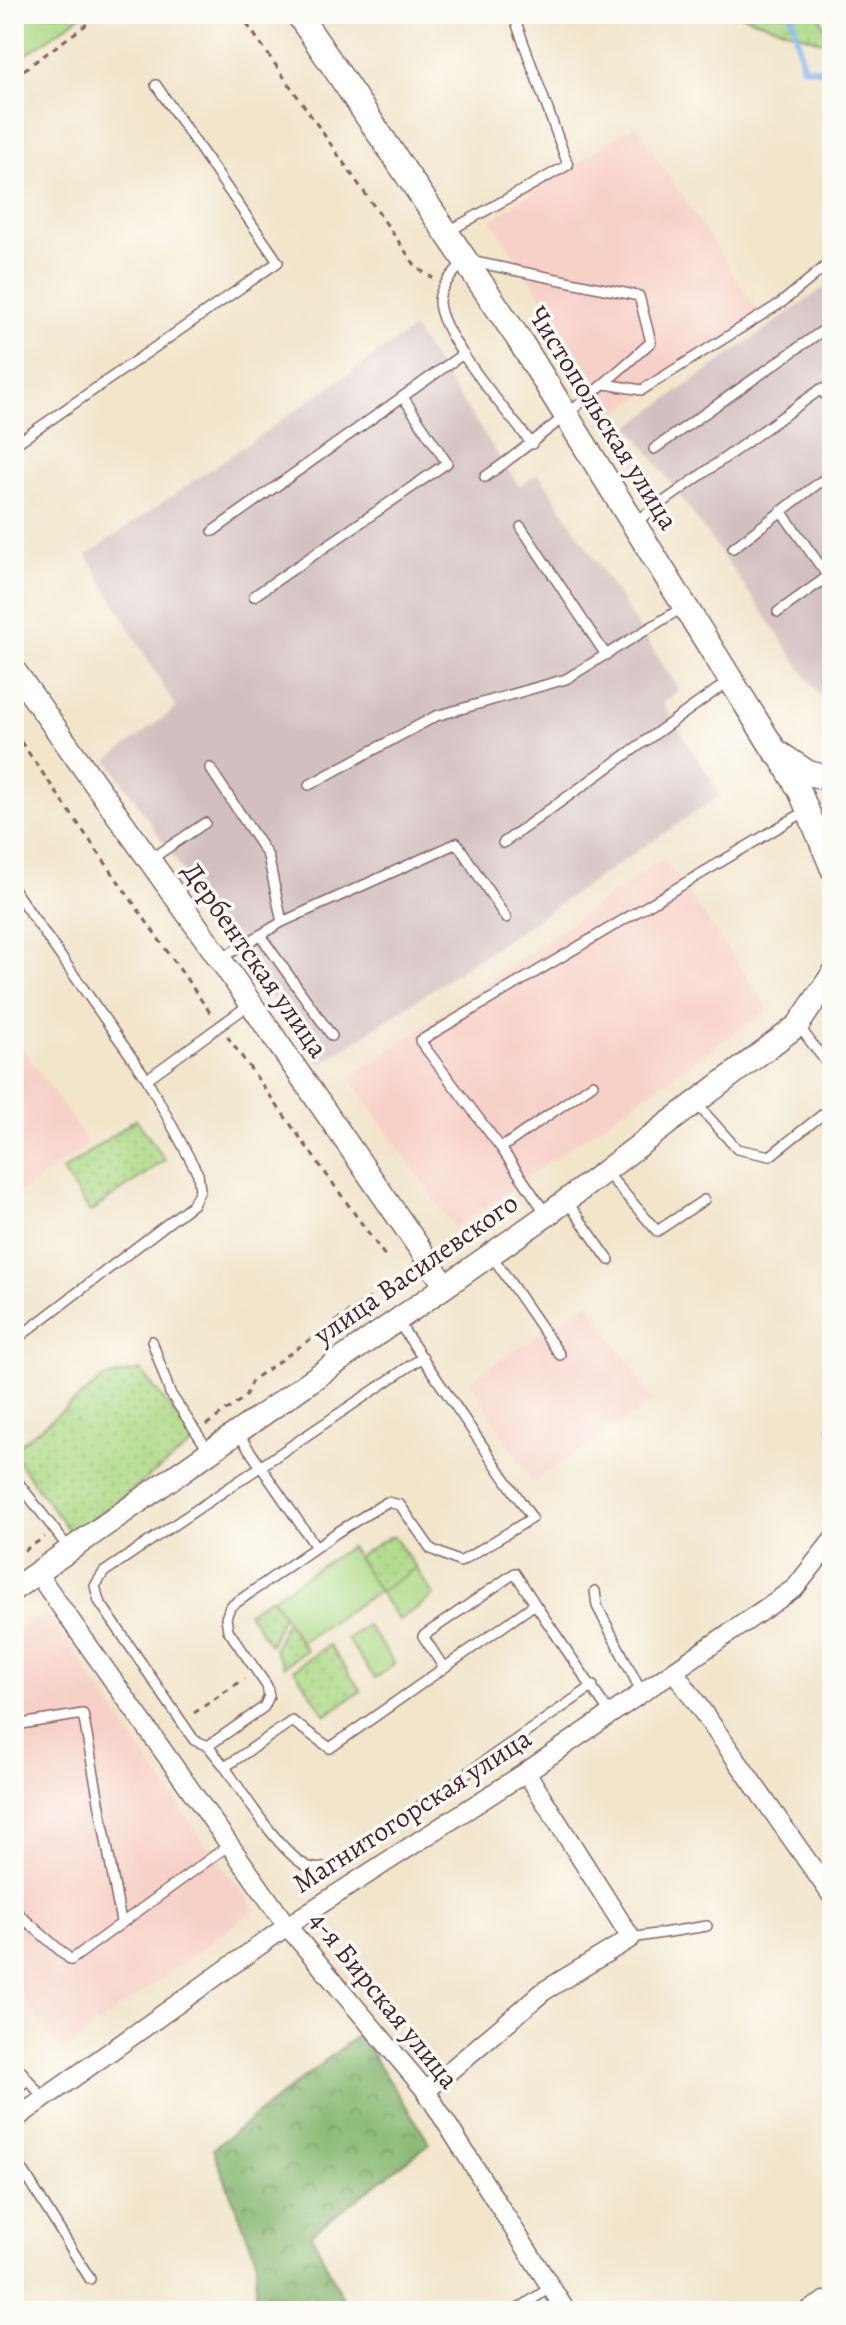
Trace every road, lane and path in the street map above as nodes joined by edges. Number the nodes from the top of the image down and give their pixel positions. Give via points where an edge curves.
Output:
1 (101, 14) edge
2 (240, 14) edge
3 (298, 14) edge
4 (513, 14) edge
5 (14, 77) edge
6 (156, 85) dead end
7 (446, 232) junction
8 (465, 260) junction
9 (832, 261) edge
10 (444, 285) junction
11 (832, 324) edge
12 (463, 354) junction
13 (605, 384) junction
14 (403, 397) junction
15 (832, 404) edge
16 (567, 417) junction
17 (532, 444) junction
18 (14, 445) edge
19 (654, 449) dead end
20 (828, 476) dead end
21 (485, 477) dead end
22 (781, 511) junction
23 (634, 523) junction
24 (521, 527) dead end
25 (213, 531) dead end
26 (733, 548) dead end
27 (831, 577) edge
28 (254, 596) dead end
29 (685, 607) junction
30 (778, 612) dead end
31 (606, 655) junction
32 (14, 670) edge
33 (732, 679) junction
34 (14, 732) edge
35 (775, 751) junction
36 (210, 768) dead end
37 (832, 779) edge
38 (309, 785) dead end
39 (807, 810) junction
40 (205, 823) dead end
41 (503, 843) dead end
42 (148, 861) junction
43 (832, 869) edge
44 (14, 890) edge
45 (506, 918) dead end
46 (282, 922) junction
47 (260, 935) junction
48 (220, 959) junction
49 (832, 975) edge
50 (250, 1004) junction
51 (219, 1025) junction
52 (798, 1025) junction
53 (332, 1036) dead end
54 (832, 1070) edge
55 (147, 1079) junction
56 (593, 1084) dead end
57 (695, 1102) junction
58 (832, 1107) edge
59 (501, 1148) junction
60 (605, 1171) junction
61 (566, 1200) junction
62 (704, 1200) dead end
63 (547, 1215) junction
64 (491, 1254) junction
65 (385, 1256) dead end
66 (609, 1260) dead end
67 (445, 1285) junction
68 (375, 1294) dead end
69 (396, 1319) junction
70 (14, 1341) edge
71 (152, 1341) dead end
72 (560, 1355) dead end
73 (423, 1357) junction
74 (197, 1431) junction
75 (237, 1432) junction
76 (209, 1451) junction
77 (261, 1465) junction
78 (14, 1477) edge
79 (54, 1530) junction
80 (832, 1541) edge
81 (316, 1547) junction
82 (70, 1550) junction
83 (14, 1557) edge
84 (37, 1573) junction
85 (14, 1589) edge
86 (595, 1591) dead end
87 (535, 1604) junction
88 (444, 1668) junction
89 (256, 1671) junction
90 (674, 1671) junction
91 (593, 1686) junction
92 (642, 1693) junction
93 (610, 1714) junction
94 (181, 1722) junction
95 (14, 1734) edge
96 (208, 1746) junction
97 (225, 1767) junction
98 (526, 1772) junction
99 (229, 1845) junction
100 (832, 1896) edge
101 (14, 1910) edge
102 (121, 1922) junction
103 (287, 1926) junction
104 (707, 1926) dead end
105 (631, 1938) junction
106 (14, 2062) edge
107 (28, 2080) junction
108 (14, 2090) edge
109 (426, 2091) junction
110 (44, 2099) junction
111 (14, 2120) edge
112 (14, 2156) edge
113 (90, 2279) dead end
114 (551, 2287) junction
115 (825, 2301) dead end
116 (515, 2311) edge
117 (566, 2311) edge
118 (808, 2311) edge

1 - 5 path
2 - 10 path via 417,268
3 - 7 main road, Чистопольская улица
4 - 7 lane via 568,165
6 - 18 lane via 278,262
7 - 8 main road, Чистопольская улица
8 - 10 lane
8 - 13 lane via 639,296 651,342
8 - 16 main road, Чистопольская улица
9 - 13 lane via 781,303 642,390
10 - 12 lane via 439,299 442,316
11 - 19 lane
12 - 14 lane
12 - 17 lane
13 - 16 lane
14 - 25 lane
14 - 28 lane via 447,463
15 - 23 lane via 821,389
16 - 17 lane
16 - 23 main road, Чистопольская улица
17 - 21 lane
20 - 22 lane
22 - 26 lane
22 - 27 lane
23 - 29 main road, Чистопольская улица
24 - 31 lane
27 - 30 lane
29 - 31 lane
29 - 33 main road, Чистопольская улица
31 - 38 lane via 566,679 436,716
32 - 42 street, Дербентская улица
33 - 35 main road, Чистопольская улица
33 - 41 lane
34 - 51 path
35 - 37 main road via 808,773
35 - 39 street, Чистопольская улица
36 - 46 lane via 268,856
39 - 43 street, Чистопольская улица
39 - 59 lane via 420,1041
40 - 42 lane
42 - 48 street, Дербентская улица
44 - 55 lane
45 - 46 lane via 457,843
46 - 47 lane
47 - 48 lane
47 - 53 lane
48 - 50 street, Дербентская улица
49 - 52 street, улица Василевского
50 - 51 lane
50 - 67 street, Дербентская улица
51 - 55 lane
51 - 65 path
52 - 54 lane
52 - 57 street, улица Василевского
55 - 70 lane via 198,1174 200,1190 193,1204
56 - 59 lane
57 - 58 lane via 737,1149 770,1156
57 - 60 street, улица Василевского
59 - 63 lane
60 - 61 street, улица Василевского
60 - 62 lane via 657,1231
61 - 63 street, улица Василевского
61 - 66 lane
63 - 64 street, улица Василевского
64 - 67 street, улица Василевского
64 - 72 lane
67 - 69 street, улица Василевского
68 - 74 path via 252,1380 245,1397
69 - 73 lane
69 - 75 street, улица Василевского
71 - 74 lane via 170,1393
73 - 77 lane
73 - 81 lane via 532,1518 460,1562 431,1549 400,1505 387,1502
74 - 76 lane
75 - 76 street, улица Василевского
75 - 77 lane
76 - 82 street, улица Василевского
77 - 81 lane
77 - 94 lane via 104,1572 95,1586 99,1601
78 - 79 lane
79 - 82 lane
79 - 83 path
80 - 90 street, Магнитогорская улица via 795,1588
81 - 89 lane via 230,1607 228,1630
82 - 84 street, улица Василевского
84 - 85 street, улица Василевского
84 - 99 street, 4-я Бирская улица
86 - 92 lane via 597,1606
87 - 88 lane
87 - 88 lane via 515,1573 423,1636
87 - 91 lane
88 - 97 lane via 330,1748 292,1721
89 - 94 path
89 - 96 lane via 267,1686 264,1707
90 - 92 street, Магнитогорская улица
90 - 100 street
91 - 93 lane
91 - 97 lane via 332,1867 303,1864 260,1819
92 - 93 street, Магнитогорская улица
93 - 98 street, Магнитогорская улица
94 - 96 lane via 194,1740
95 - 102 lane via 21,1724 83,1714
96 - 97 lane
98 - 103 street, Магнитогорская улица
98 - 105 street
99 - 102 lane
99 - 103 street, 4-я Бирская улица
101 - 102 lane via 71,1960
103 - 109 street, 4-я Бирская улица
103 - 110 street, Магнитогорская улица
104 - 105 lane
105 - 109 street via 544,1991
106 - 107 lane
107 - 108 lane
107 - 110 lane
109 - 114 street, 4-я Бирская улица
110 - 111 street, Магнитогорская улица
112 - 113 lane
114 - 116 lane
114 - 117 street, 4-я Бирская улица
115 - 118 street

